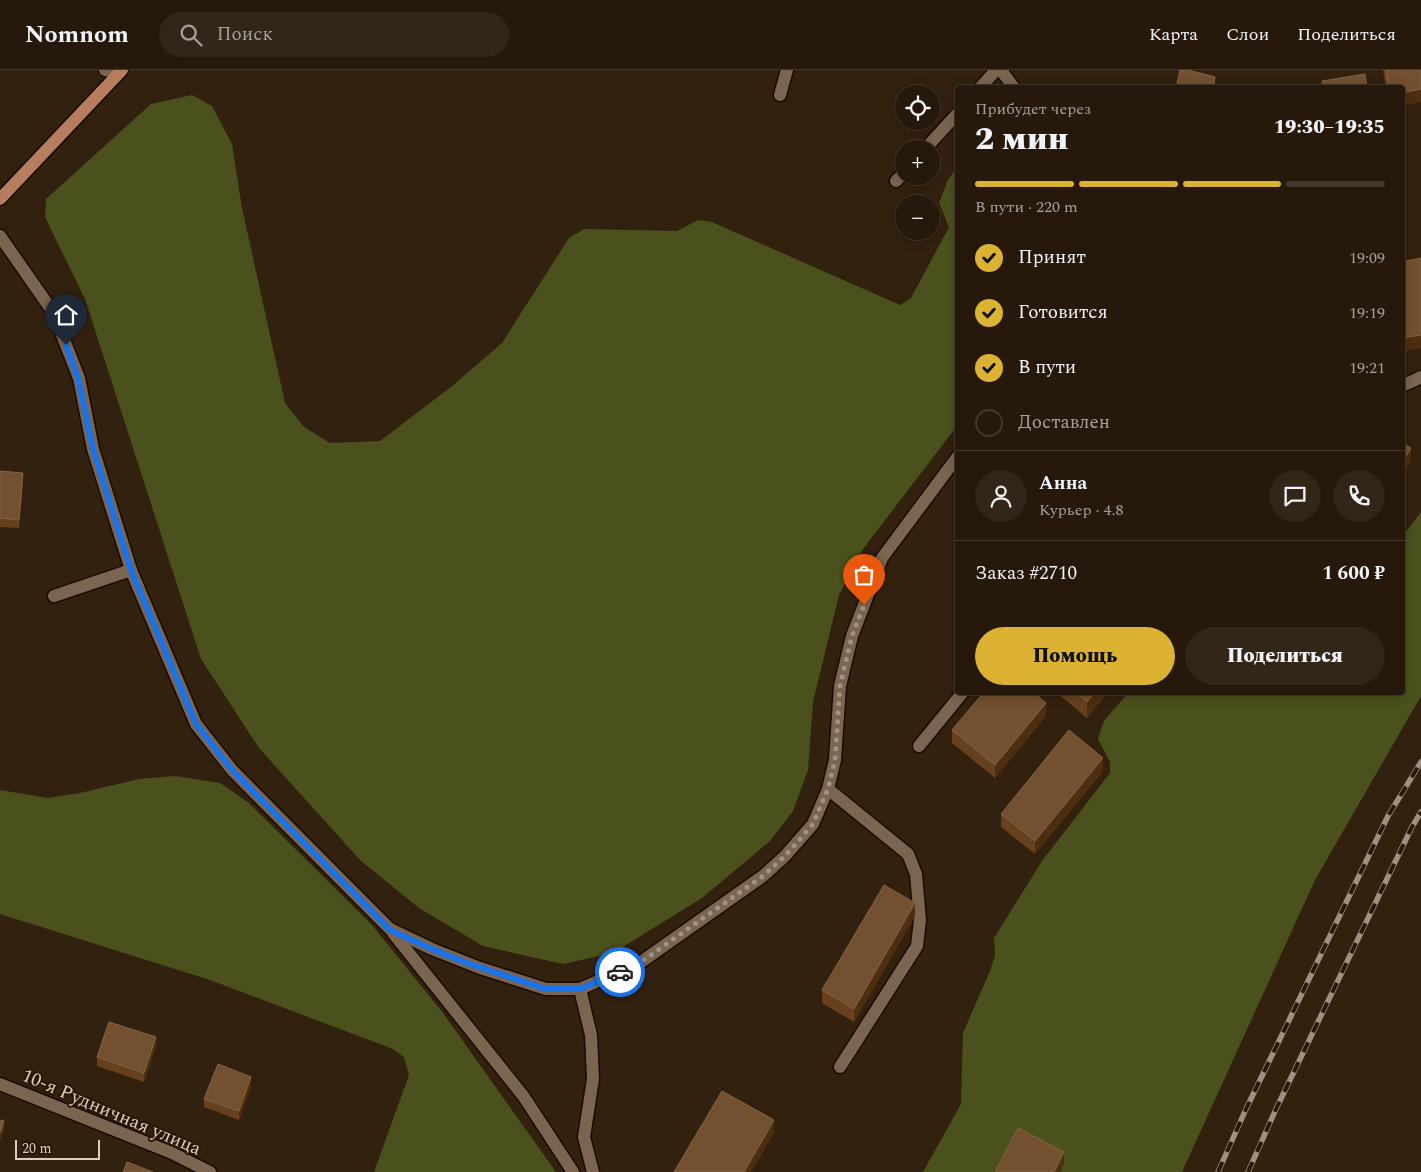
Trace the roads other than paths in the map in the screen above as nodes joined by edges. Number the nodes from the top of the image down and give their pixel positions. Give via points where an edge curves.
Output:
1 (105, 70) edge
2 (787, 70) edge
3 (996, 70) edge
4 (1001, 70) edge
5 (121, 71) edge
6 (983, 85) edge
7 (1012, 85) edge
8 (780, 95) dead end
9 (955, 115) edge
10 (933, 140) edge
11 (0, 199) edge
12 (0, 236) edge
13 (1421, 377) edge
14 (1405, 385) edge
15 (955, 460) edge
16 (131, 570) junction
17 (54, 596) dead end
18 (961, 695) edge
19 (919, 746) dead end
20 (828, 789) junction
21 (390, 930) junction
22 (580, 989) junction
23 (840, 1066) dead end
24 (0, 1084) edge
25 (210, 1172) edge
26 (573, 1172) edge
27 (593, 1172) edge

1 - 5 street
2 - 8 street
3 - 6 street
4 - 7 street
5 - 11 main road
9 - 10 street
12 - 16 street via 53,312 78,378 93,449
13 - 14 street
15 - 20 street via 882,558 852,636 840,686 835,760
16 - 17 street
16 - 21 street via 196,724 232,770
18 - 19 street
20 - 22 street via 813,824 763,876 641,962
20 - 23 street via 908,854 916,874 920,920 917,946
21 - 22 street via 480,968 536,986
21 - 26 street via 524,1097
22 - 27 street via 591,1035 593,1079 584,1138
24 - 25 street, 10-я Рудничная улица via 172,1153

